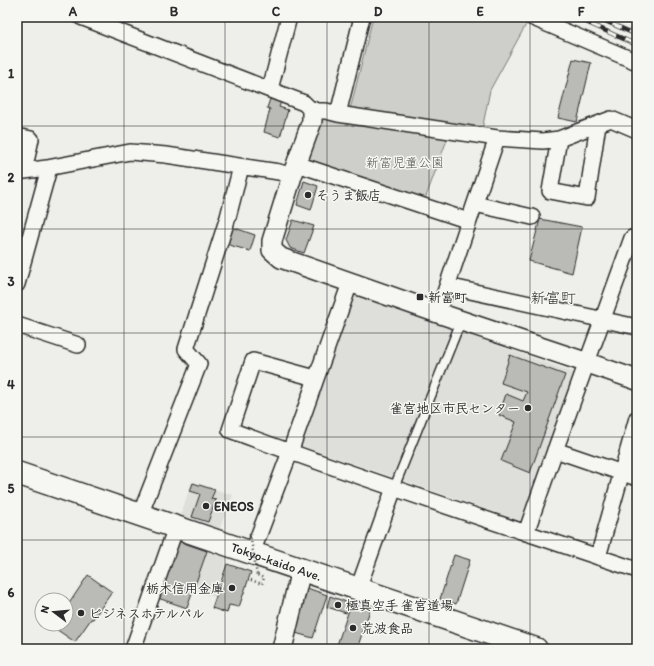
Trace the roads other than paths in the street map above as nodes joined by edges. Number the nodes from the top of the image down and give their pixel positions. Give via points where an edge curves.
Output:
1 (81, 17) edge
2 (289, 17) edge
3 (362, 17) edge
4 (531, 17) edge
5 (637, 62) edge
6 (270, 89) junction
7 (312, 111) junction
8 (338, 114) junction
9 (598, 124) junction
10 (637, 130) edge
11 (17, 136) edge
12 (497, 138) junction
13 (559, 139) junction
14 (241, 167) junction
15 (47, 168) junction
16 (295, 170) junction
17 (20, 172) edge
18 (475, 204) junction
19 (532, 217) dead end
20 (469, 221) junction
21 (637, 239) edge
22 (350, 283) junction
23 (17, 284) edge
24 (447, 286) junction
25 (438, 313) junction
26 (603, 320) junction
27 (461, 321) junction
28 (17, 325) edge
29 (637, 327) edge
30 (78, 344) dead end
31 (588, 363) junction
32 (315, 378) junction
33 (637, 380) edge
34 (637, 418) edge
35 (555, 450) junction
36 (290, 452) junction
37 (17, 472) edge
38 (622, 473) junction
39 (637, 478) edge
40 (394, 488) junction
41 (140, 515) junction
42 (176, 527) junction
43 (526, 533) junction
44 (251, 544) junction
45 (598, 557) junction
46 (301, 570) junction
47 (637, 570) edge
48 (358, 589) junction
49 (529, 648) edge
50 (133, 649) edge
51 (282, 649) edge

1 - 6 street
2 - 6 street
3 - 8 street
4 - 5 street
6 - 7 street via 304,103
7 - 8 street
7 - 16 street via 312,121
8 - 12 street
9 - 10 street via 611,119
9 - 13 street
9 - 13 street via 587,198 550,191
11 - 17 street via 31,139
12 - 13 street via 543,141
12 - 18 street
14 - 15 street via 130,152
14 - 16 street via 279,172
14 - 41 street via 228,217 186,349 199,364
15 - 17 street
15 - 23 street
16 - 20 street
16 - 22 street via 272,241 272,250 281,258
18 - 19 street
18 - 20 street
20 - 24 street
21 - 26 street via 632,238
22 - 25 street
22 - 32 street
24 - 25 street
24 - 26 street
25 - 27 street
26 - 29 street
26 - 31 street
27 - 31 street
27 - 40 lane
28 - 30 street
31 - 33 street
31 - 35 street
32 - 36 street
32 - 36 street via 253,361 230,430
34 - 38 street
35 - 38 street
35 - 43 street
36 - 40 street
36 - 44 street
37 - 41 highway, Tokyo-kaido Ave.
38 - 39 street
38 - 45 street
40 - 43 street
40 - 48 street
41 - 42 highway, Tokyo-kaido Ave.
42 - 44 highway, Tokyo-kaido Ave.
42 - 50 street
43 - 45 street
44 - 46 highway, Tokyo-kaido Ave.
45 - 47 street
46 - 48 highway, Tokyo-kaido Ave.
46 - 51 street
48 - 49 highway, Tokyo-kaido Ave.

